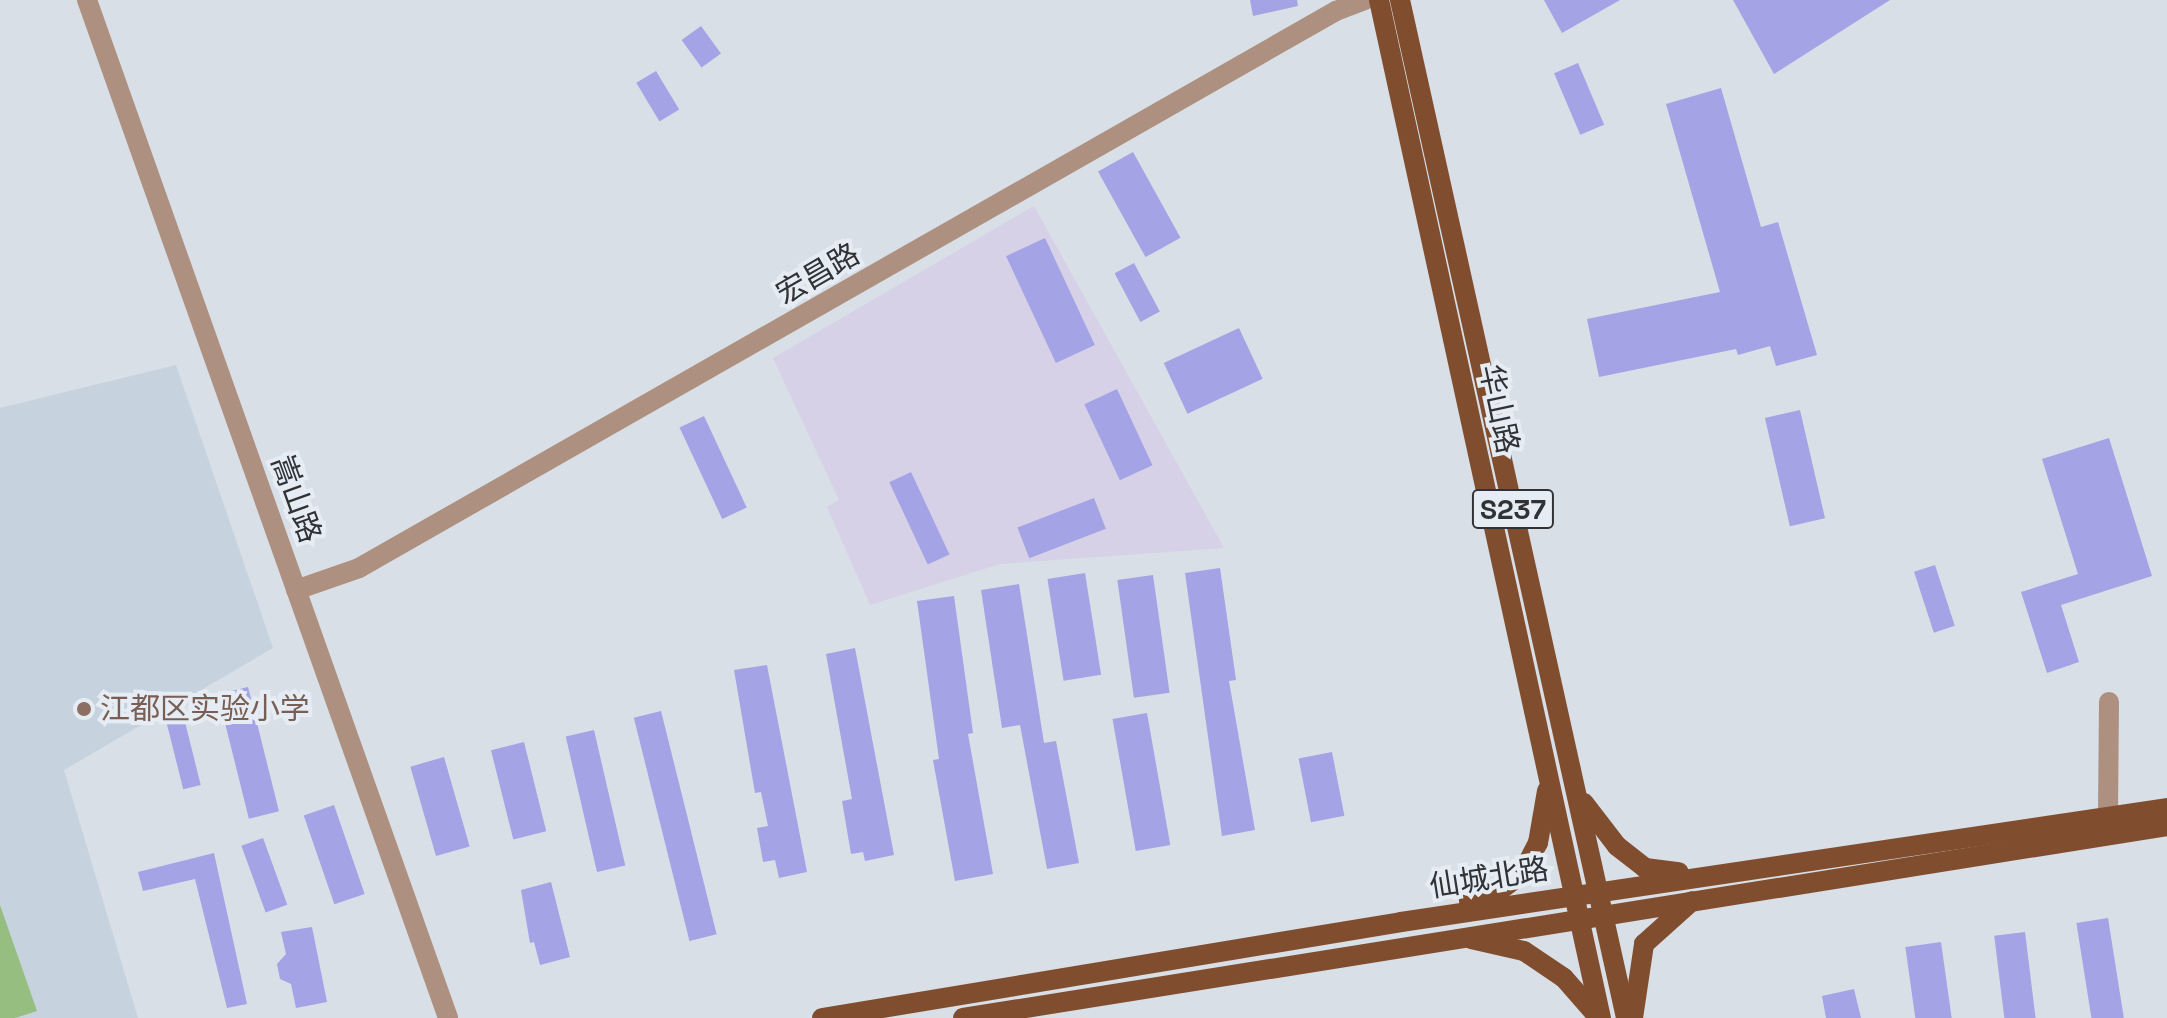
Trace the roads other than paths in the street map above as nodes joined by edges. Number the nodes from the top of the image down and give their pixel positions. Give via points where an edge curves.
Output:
1 (87, 0) edge
2 (1365, 0) edge
3 (1379, 0) edge
4 (1400, 0) edge
5 (296, 590) junction
6 (2109, 702) dead end
7 (1549, 779) junction
8 (1575, 788) junction
9 (2167, 808) edge
10 (2108, 816) junction
11 (2167, 826) edge
12 (1707, 875) junction
13 (1598, 891) junction
14 (1574, 895) junction
15 (1695, 898) junction
16 (1603, 913) junction
17 (1579, 917) junction
18 (1401, 922) junction
19 (1460, 937) junction
20 (448, 1018) edge
21 (822, 1018) edge
22 (963, 1018) edge
23 (1600, 1018) edge
24 (1626, 1018) edge
25 (1633, 1018) edge

1 - 5 street, 嵩山路
2 - 5 street, 宏昌路 via 1336,11 359,568
3 - 7 main road, 华山路 / S237
4 - 8 main road, S237
5 - 20 street, 嵩山路
6 - 10 street
7 - 14 main road, 华山路 / S237
7 - 18 main road via 1538,843 1522,874 1495,894
8 - 12 main road via 1598,825 1645,868
8 - 13 main road, S237
9 - 10 main road, 仙城北路
10 - 12 main road, 仙城北路
11 - 15 main road, 仙城北路
12 - 13 main road, 仙城北路
13 - 14 main road, 仙城北路
13 - 16 main road, S237
14 - 17 main road, 华山路 / S237
14 - 18 main road, 仙城北路
15 - 16 main road, 仙城北路
15 - 25 main road via 1644,944
16 - 17 main road, 仙城北路
16 - 24 main road, S237
17 - 19 main road, 仙城北路
17 - 23 main road, 华山路 / S237
18 - 21 main road, 仙城北路
19 - 22 main road, 仙城北路
19 - 23 main road via 1524,951 1564,978

